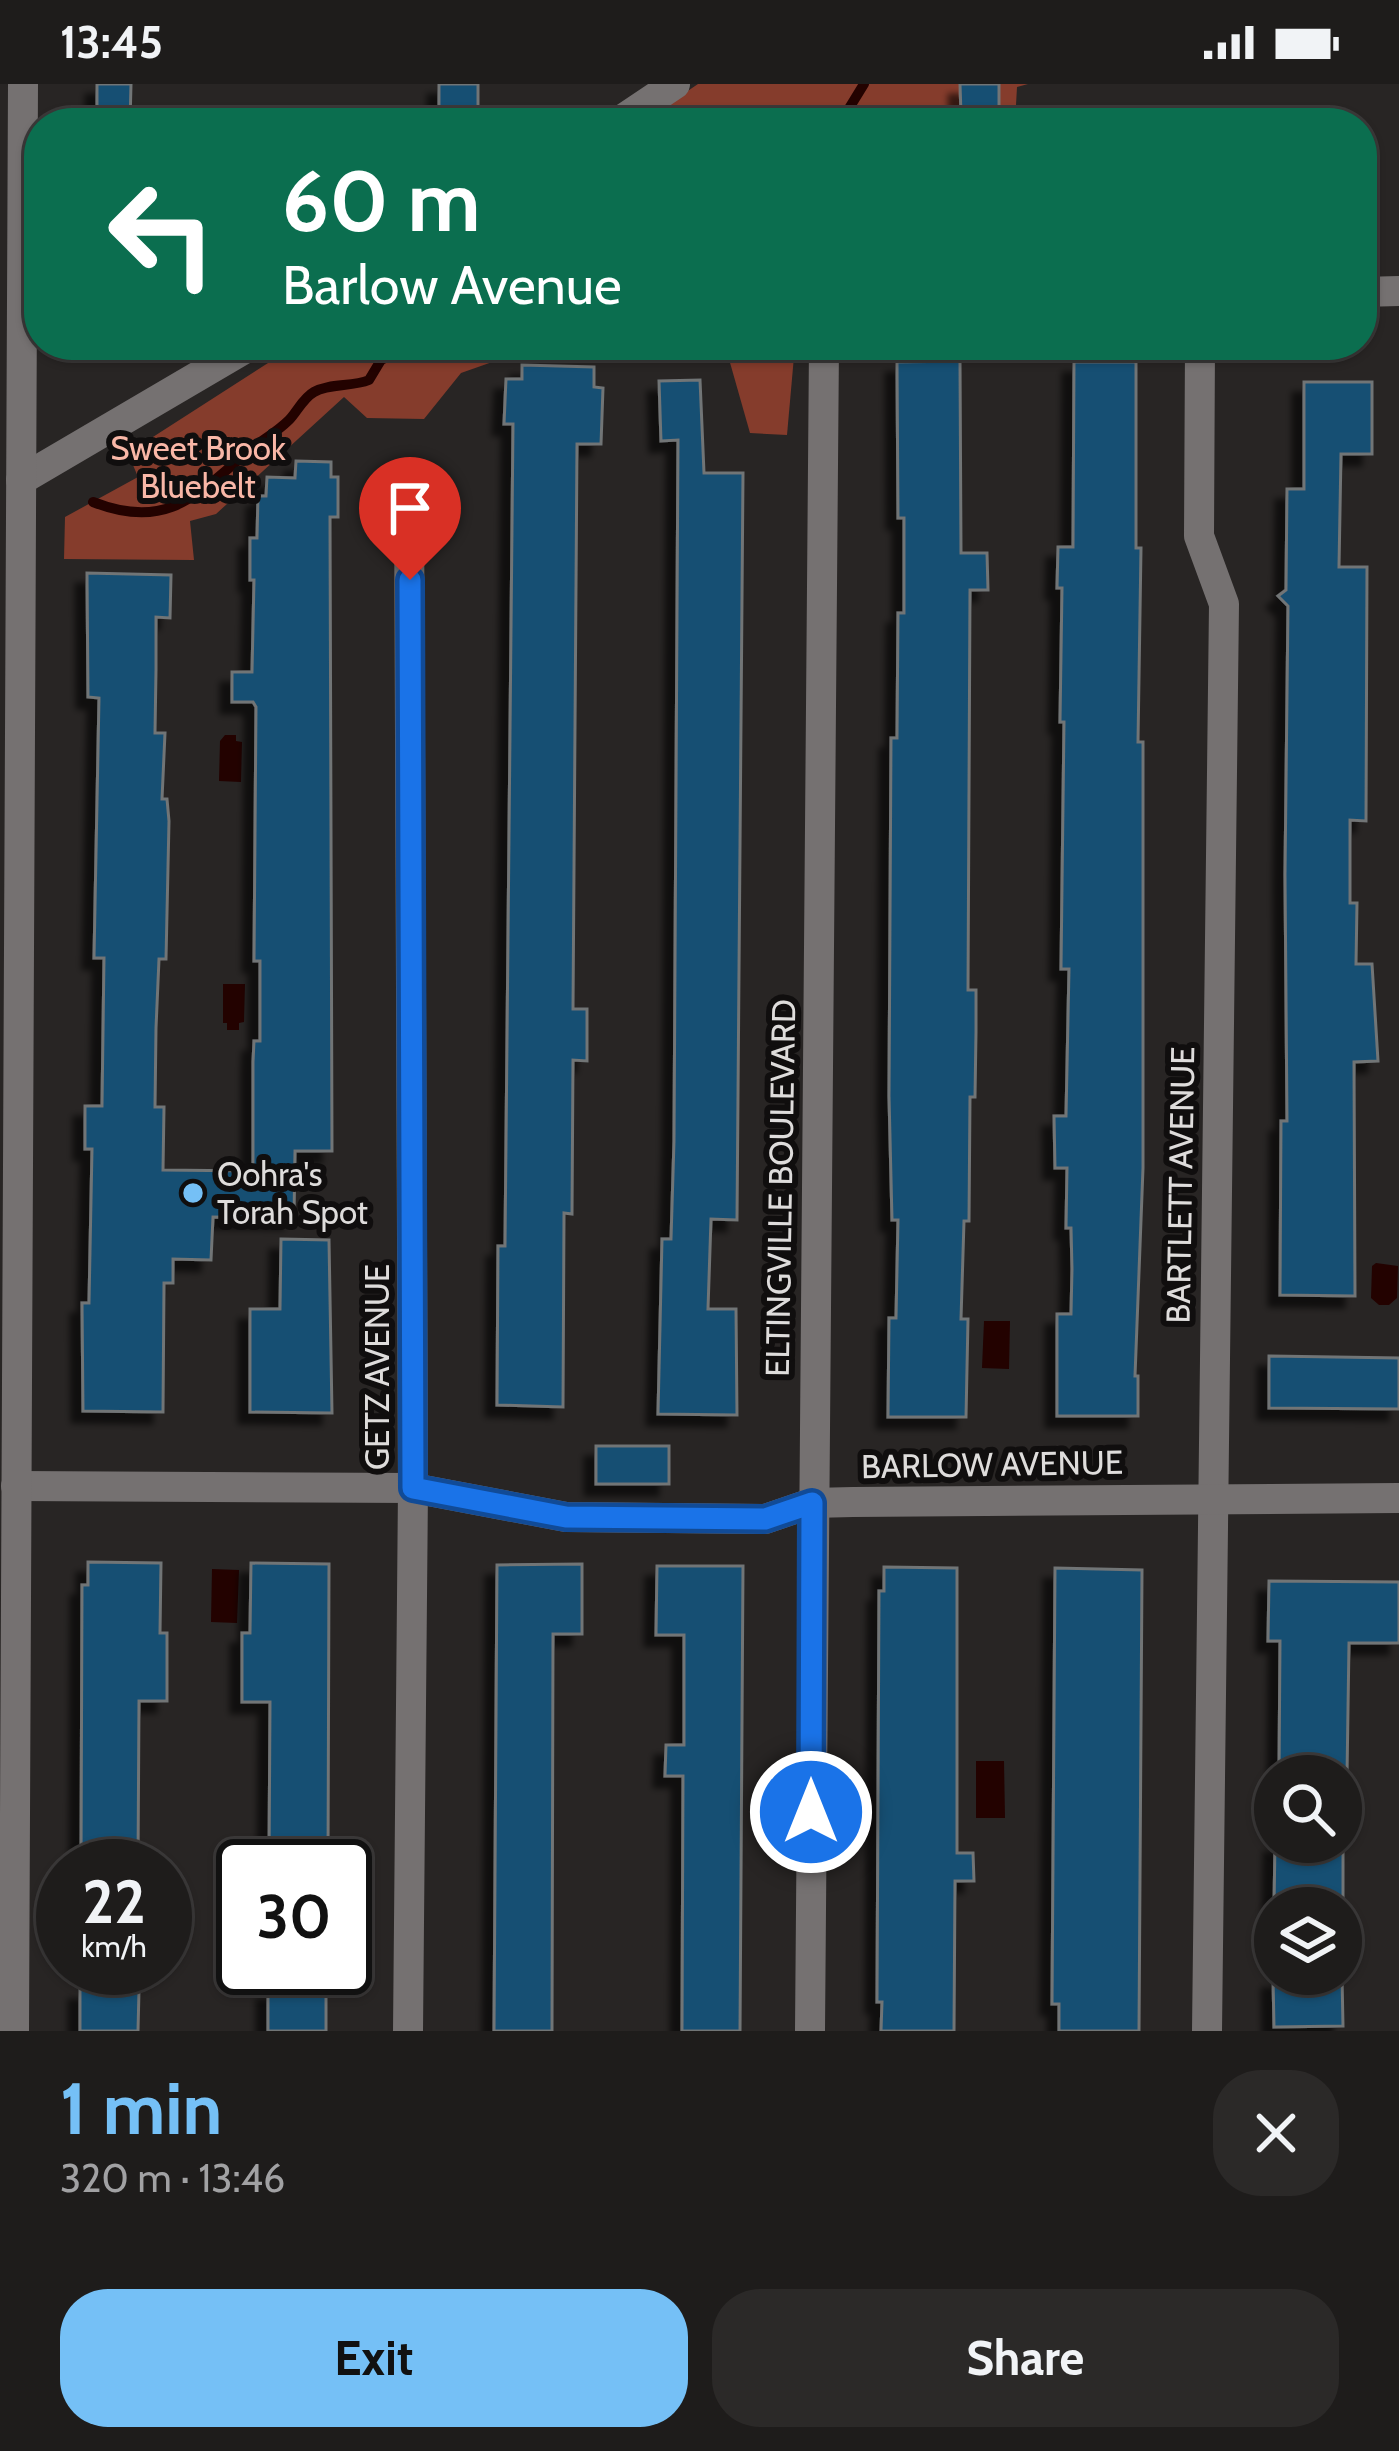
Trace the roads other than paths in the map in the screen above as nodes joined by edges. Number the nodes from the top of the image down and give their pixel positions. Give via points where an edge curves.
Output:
1 (23, 84) edge
2 (675, 84) edge
3 (639, 108) edge
4 (11, 357) edge
5 (225, 360) edge
6 (824, 360) edge
7 (1200, 360) edge
8 (21, 480) junction
9 (409, 487) dead end
10 (16, 1486) junction
11 (413, 1488) junction
12 (1211, 1497) junction
13 (1399, 1498) edge
14 (812, 1503) junction
15 (14, 2031) edge
16 (408, 2031) edge
17 (810, 2031) edge
18 (1208, 2031) edge

1 - 4 street
2 - 3 street
4 - 8 street
5 - 8 street
6 - 14 street, ELTINGVILLE BOULEVARD
7 - 12 street, BARTLETT AVENUE via 1198,536 1224,604
8 - 10 street
9 - 11 street, GETZ AVENUE
10 - 11 street, BARLOW AVENUE
10 - 15 street
11 - 14 street, BARLOW AVENUE via 566,1517 765,1519
11 - 16 street, GETZ AVENUE
12 - 13 street, BARLOW AVENUE
12 - 14 street, BARLOW AVENUE
12 - 18 street, BARTLETT AVENUE
14 - 17 street, ELTINGVILLE BOULEVARD

